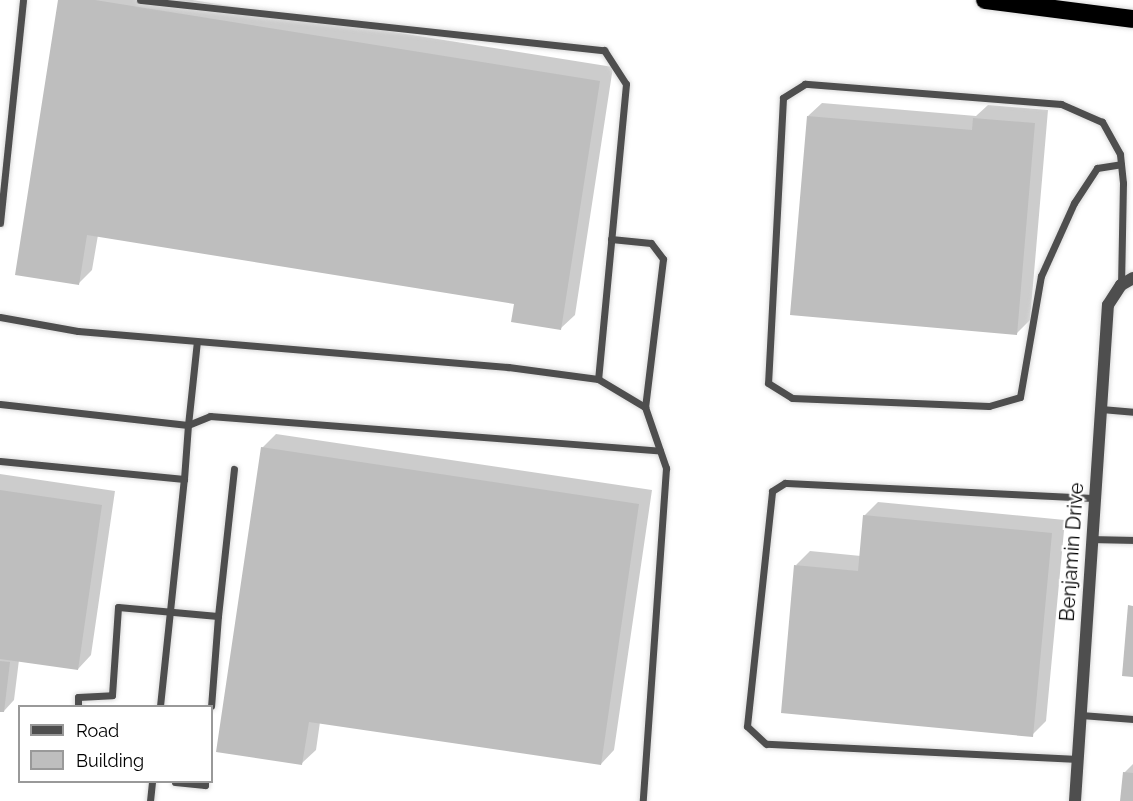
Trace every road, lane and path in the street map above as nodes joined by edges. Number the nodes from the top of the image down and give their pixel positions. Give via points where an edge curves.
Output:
1 (23, 0) edge
2 (140, 0) edge
3 (985, 0) edge
4 (1133, 19) edge
5 (1121, 164) junction
6 (0, 223) edge
7 (611, 239) junction
8 (1133, 278) edge
9 (1121, 286) junction
10 (0, 317) edge
11 (197, 341) junction
12 (598, 379) junction
13 (0, 404) edge
14 (645, 407) junction
15 (1101, 409) junction
16 (1133, 412) edge
17 (188, 425) junction
18 (660, 451) junction
19 (0, 462) edge
20 (234, 469) dead end
21 (184, 479) junction
22 (1095, 498) junction
23 (1092, 539) junction
24 (1133, 540) edge
25 (170, 614) junction
26 (218, 616) junction
27 (78, 705) edge
28 (160, 705) edge
29 (211, 705) edge
30 (1081, 715) junction
31 (1133, 719) edge
32 (1078, 759) junction
33 (152, 783) edge
34 (185, 783) edge
35 (205, 783) edge
36 (150, 801) edge
37 (643, 801) edge
38 (1075, 801) edge

1 - 6 lane
2 - 7 lane via 604,50 626,84
3 - 4 highway
5 - 5 lane via 1120,154 1102,122 1061,104 806,84 783,98 768,383 792,398 989,406 1020,398 1041,276 1074,203 1097,168
5 - 9 lane
7 - 12 lane
7 - 14 lane via 651,243 663,259
8 - 9 street
9 - 15 street, Benjamin Drive via 1108,305
10 - 11 lane via 78,331
11 - 12 lane via 508,367
11 - 17 lane
12 - 14 lane
13 - 17 lane
14 - 18 lane
15 - 16 lane
15 - 22 street, Benjamin Drive
17 - 18 lane via 210,416
17 - 21 lane
18 - 37 lane via 666,468
19 - 21 lane
20 - 26 lane
21 - 25 lane
22 - 23 street, Benjamin Drive
22 - 32 lane via 785,483 772,491 747,726 766,744
23 - 24 lane
23 - 30 street, Benjamin Drive
25 - 26 lane
25 - 27 lane via 117,607 112,695 78,697
25 - 28 lane
26 - 29 lane
30 - 31 lane
30 - 32 street, Benjamin Drive
32 - 38 street, Benjamin Drive
33 - 36 lane
34 - 35 lane

